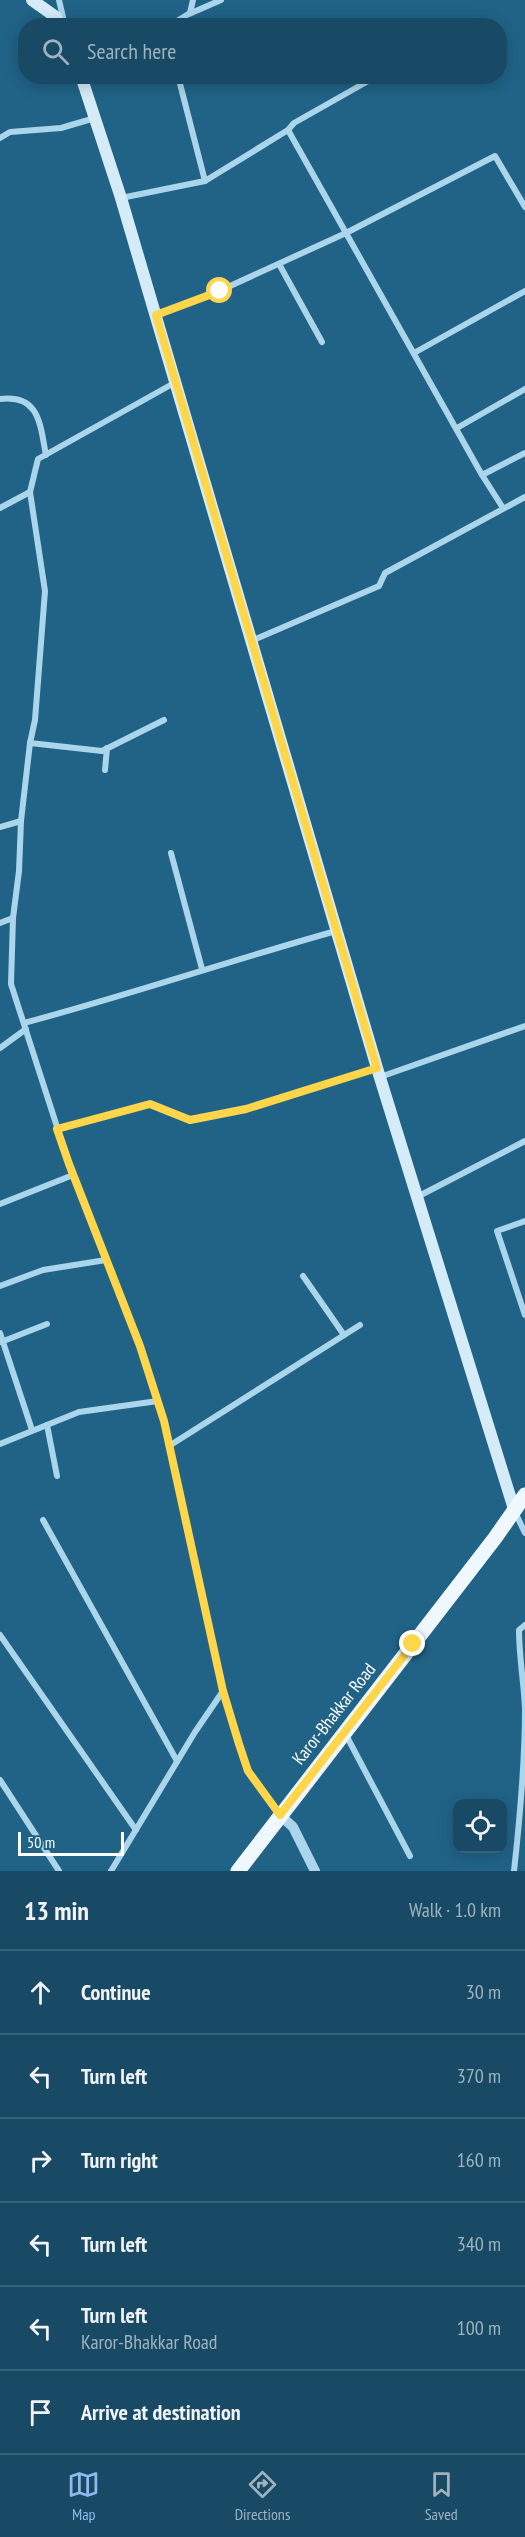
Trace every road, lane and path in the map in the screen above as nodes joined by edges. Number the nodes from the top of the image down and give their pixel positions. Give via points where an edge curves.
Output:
1 (32, 0) edge
2 (59, 0) edge
3 (193, 0) edge
4 (221, 0) edge
5 (188, 14) junction
6 (56, 18) edge
7 (63, 18) edge
8 (182, 18) edge
9 (84, 84) edge
10 (180, 84) edge
11 (363, 84) edge
12 (95, 118) junction
13 (288, 130) junction
14 (0, 138) edge
15 (205, 181) junction
16 (122, 198) junction
17 (525, 207) edge
18 (346, 233) junction
19 (279, 264) junction
20 (525, 291) edge
21 (156, 315) junction
22 (322, 342) dead end
23 (414, 353) junction
24 (177, 382) junction
25 (525, 389) edge
26 (0, 399) edge
27 (457, 428) junction
28 (525, 453) edge
29 (46, 454) junction
30 (482, 476) junction
31 (30, 492) junction
32 (525, 497) edge
33 (0, 508) edge
34 (503, 508) junction
35 (250, 641) junction
36 (164, 720) dead end
37 (30, 743) junction
38 (107, 748) junction
39 (105, 770) dead end
40 (21, 821) junction
41 (0, 827) edge
42 (171, 853) dead end
43 (13, 918) junction
44 (0, 922) edge
45 (337, 931) junction
46 (202, 969) junction
47 (25, 1026) junction
48 (525, 1026) edge
49 (0, 1048) edge
50 (379, 1072) junction
51 (57, 1129) junction
52 (525, 1141) edge
53 (73, 1175) junction
54 (417, 1197) junction
55 (0, 1204) edge
56 (525, 1221) edge
57 (106, 1260) junction
58 (303, 1276) dead end
59 (0, 1286) edge
60 (525, 1315) edge
61 (47, 1324) dead end
62 (360, 1325) dead end
63 (0, 1333) edge
64 (344, 1335) junction
65 (2, 1342) edge
66 (158, 1401) junction
67 (47, 1425) junction
68 (32, 1430) junction
69 (0, 1444) edge
70 (169, 1446) junction
71 (57, 1476) dead end
72 (525, 1495) edge
73 (514, 1509) junction
74 (43, 1520) dead end
75 (525, 1533) edge
76 (525, 1625) edge
77 (0, 1635) edge
78 (223, 1691) junction
79 (345, 1732) junction
80 (177, 1761) junction
81 (0, 1780) edge
82 (522, 1812) edge
83 (280, 1815) junction
84 (136, 1830) junction
85 (410, 1856) dead end
86 (59, 1871) edge
87 (111, 1871) edge
88 (238, 1871) edge
89 (315, 1871) edge
90 (514, 1871) edge

1 - 6 main road
2 - 7 street
3 - 5 street
4 - 5 street
5 - 8 street
9 - 12 main road
10 - 15 street
11 - 13 street
12 - 14 street via 62,128 10,132
12 - 16 main road
13 - 15 street
13 - 18 street
15 - 16 street
16 - 21 main road
17 - 18 street via 495,156
18 - 19 street
18 - 23 street
19 - 21 street
19 - 22 street
20 - 23 street
21 - 24 main road
23 - 27 street
24 - 29 street
24 - 35 main road
25 - 27 street
26 - 29 street via 13,397 31,405 38,415
27 - 30 street
28 - 30 street
29 - 31 street via 38,459
30 - 34 street
31 - 33 street
31 - 37 street via 45,591
32 - 34 street
34 - 35 street via 385,573 379,586
35 - 45 main road
36 - 38 street
37 - 38 street via 102,751
37 - 40 street
38 - 39 street
40 - 41 street
40 - 43 street
42 - 46 street
43 - 44 street
43 - 47 street via 11,984
45 - 46 street
45 - 50 main road
46 - 47 street
47 - 49 street
47 - 51 street
48 - 50 street
50 - 51 street via 246,1109 190,1120 150,1104
50 - 54 main road
51 - 53 street
52 - 54 street
53 - 55 street
53 - 57 street
54 - 73 main road
56 - 60 street via 496,1231
57 - 59 street via 43,1270
57 - 66 street
58 - 64 street
61 - 65 street
62 - 64 street
63 - 65 street
64 - 70 street
65 - 68 street
66 - 67 street via 79,1412
66 - 70 street
67 - 68 street
67 - 71 street
68 - 69 street
70 - 78 street
72 - 73 main road, Karor-Bhakkar Road
73 - 75 street
73 - 79 main road, Karor-Bhakkar Road
74 - 80 street
76 - 82 street via 519,1630 525,1719
77 - 84 street
78 - 80 street
78 - 83 street via 248,1771
79 - 83 main road, Karor-Bhakkar Road
79 - 85 street
80 - 84 street
81 - 86 street
82 - 90 street
83 - 88 main road, Karor-Bhakkar Road
83 - 89 street via 293,1827
84 - 87 street

